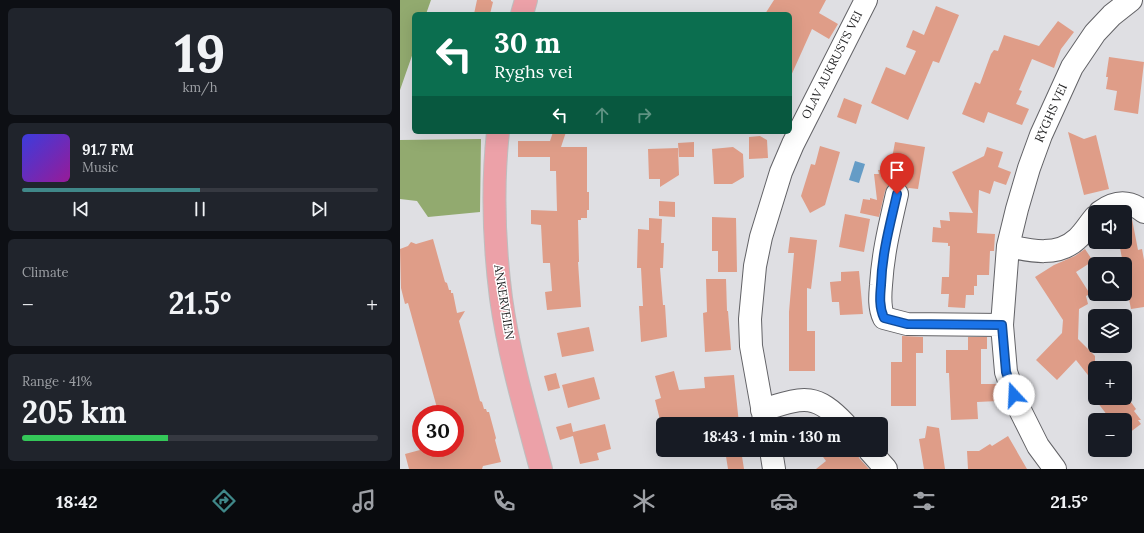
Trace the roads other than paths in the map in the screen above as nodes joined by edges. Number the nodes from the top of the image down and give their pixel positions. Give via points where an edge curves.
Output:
1 (526, 0) edge
2 (866, 0) edge
3 (1131, 0) edge
4 (523, 12) edge
5 (498, 134) edge
6 (897, 194) dead end
7 (1111, 205) edge
8 (1144, 212) edge
9 (1088, 226) edge
10 (1008, 246) junction
11 (1002, 325) junction
12 (764, 417) edge
13 (838, 417) edge
14 (771, 457) edge
15 (875, 457) edge
16 (541, 469) edge
17 (774, 469) edge
18 (886, 469) edge
19 (1055, 469) edge

1 - 4 main road
2 - 12 street, OLAV AUKRUSTS VEI via 793,144 760,237 750,319 751,346
3 - 10 street, RYGHS VEI via 1095,33 1072,67 1029,168
5 - 16 main road, ANKERVEIEN via 495,211 501,298 519,385
6 - 11 street via 884,249 881,305 884,318 907,324
7 - 8 street via 1128,203
9 - 10 street via 1076,240 1058,249 1032,251
10 - 11 street, RYGHS VEI
11 - 19 street, RYGHS VEI via 1006,372 1018,406 1038,446
12 - 13 street, OLAV AUKRUSTS VEI via 792,401 801,399 820,403
14 - 17 street
15 - 18 street

